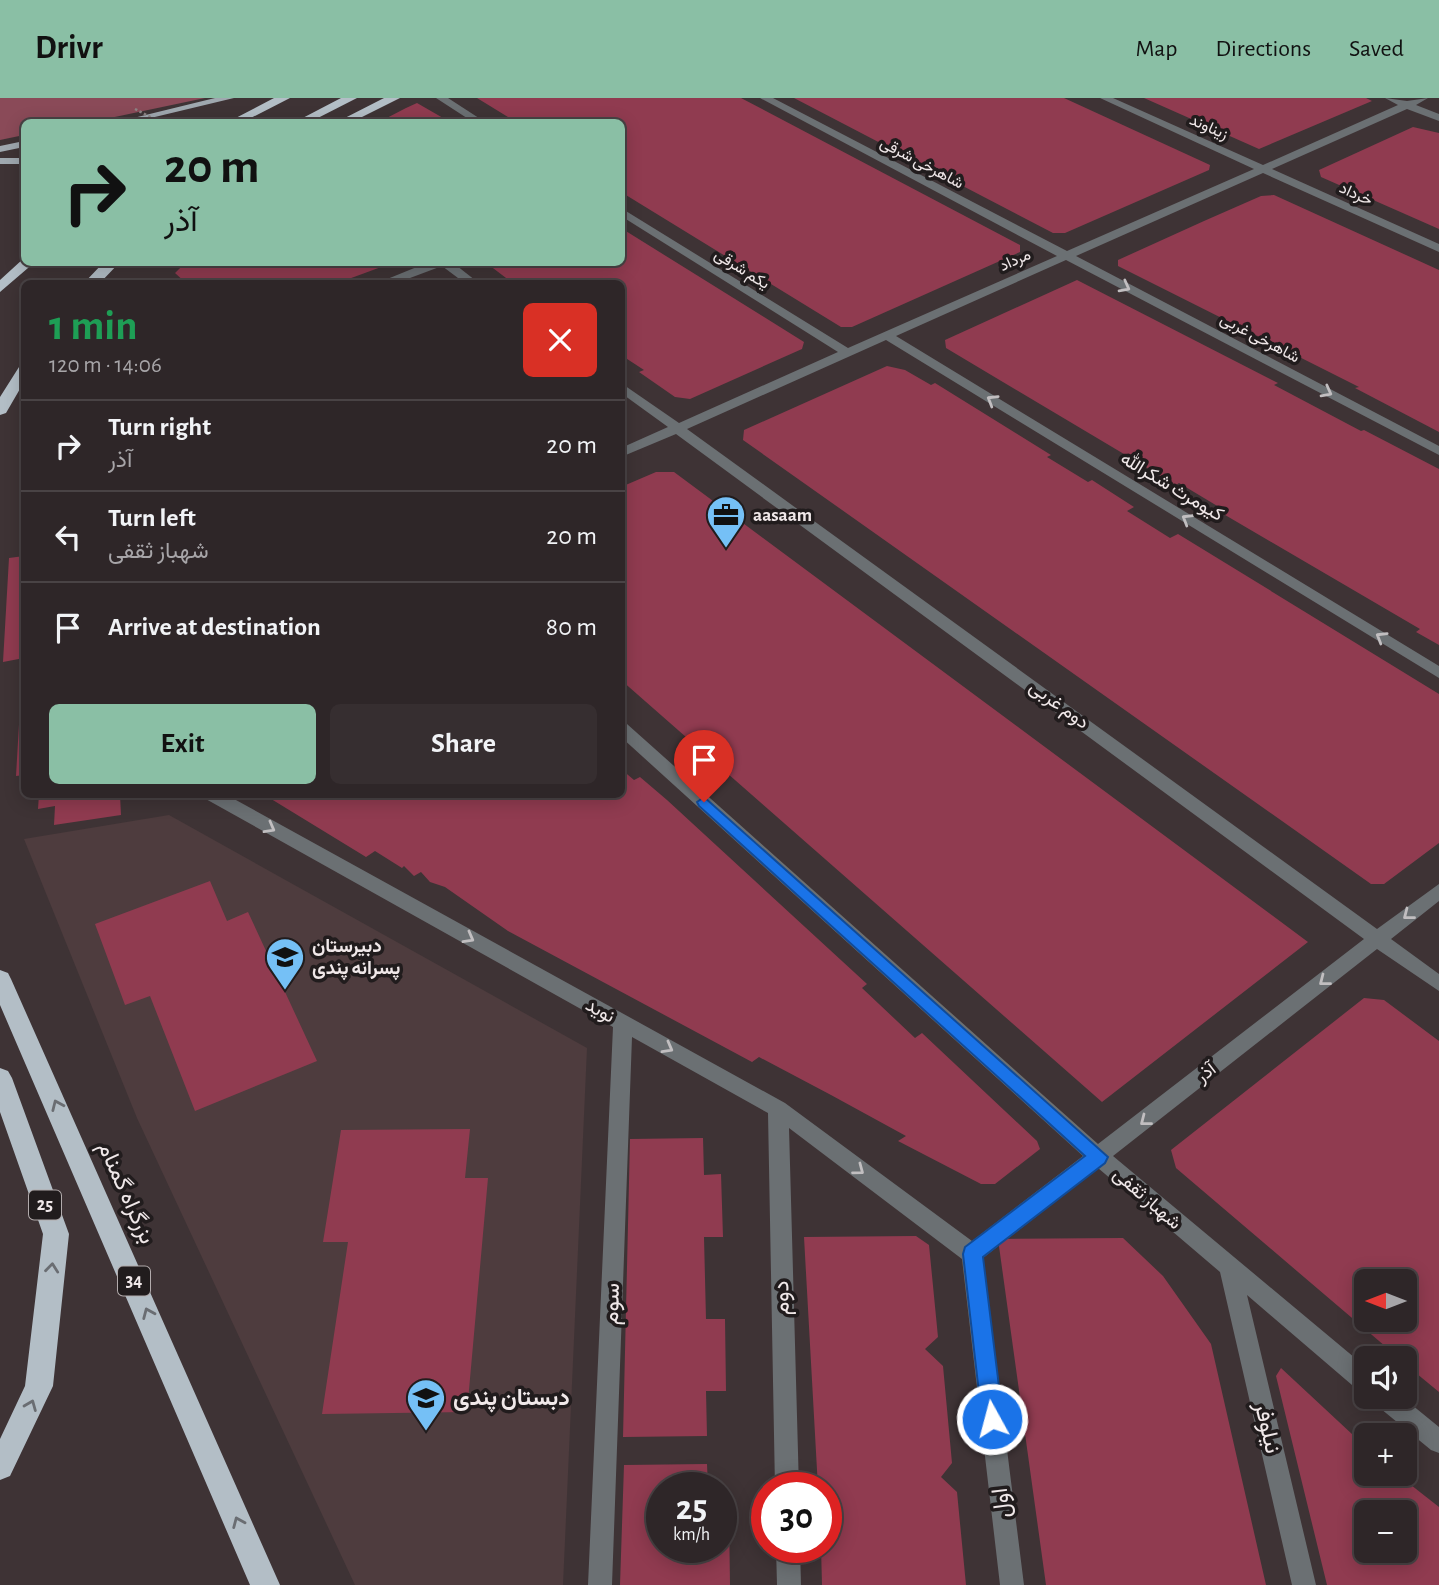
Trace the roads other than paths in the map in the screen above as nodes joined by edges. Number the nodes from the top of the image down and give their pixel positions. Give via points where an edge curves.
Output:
1 (229, 98) edge
2 (284, 98) edge
3 (351, 98) edge
4 (394, 98) edge
5 (441, 98) edge
6 (765, 98) edge
7 (1105, 98) edge
8 (1390, 98) edge
9 (1423, 98) edge
10 (1406, 105) junction
11 (1439, 118) edge
12 (135, 119) edge
13 (240, 119) edge
14 (307, 119) edge
15 (349, 119) edge
16 (475, 119) edge
17 (21, 145) edge
18 (0, 149) edge
19 (0, 161) edge
20 (21, 161) edge
21 (1261, 168) junction
22 (625, 214) edge
23 (1439, 248) edge
24 (1065, 255) junction
25 (23, 266) edge
26 (109, 266) edge
27 (432, 266) edge
28 (449, 266) edge
29 (94, 280) edge
30 (392, 280) edge
31 (468, 280) edge
32 (0, 288) edge
33 (886, 335) junction
34 (846, 352) junction
35 (21, 375) edge
36 (625, 390) edge
37 (0, 410) edge
38 (679, 427) junction
39 (625, 451) edge
40 (1439, 451) edge
41 (1439, 673) edge
42 (625, 731) edge
43 (217, 798) edge
44 (1439, 891) edge
45 (1378, 939) junction
46 (0, 979) edge
47 (1439, 984) edge
48 (624, 1024) junction
49 (0, 1078) edge
50 (778, 1109) junction
51 (1099, 1157) junction
52 (972, 1254) junction
53 (1230, 1270) junction
54 (1354, 1372) edge
55 (1399, 1409) edge
56 (1439, 1442) edge
57 (0, 1466) edge
58 (787, 1472) edge
59 (788, 1563) edge
60 (265, 1585) edge
61 (600, 1585) edge
62 (789, 1585) edge
63 (1012, 1585) edge
64 (1304, 1585) edge

1 - 12 main road
2 - 13 highway
3 - 14 highway
4 - 15 highway
5 - 16 street
6 - 24 street, شاهرخی شرقی
7 - 21 street, زیناوند
8 - 10 street
9 - 10 street, مرداد
10 - 11 street
10 - 21 street, مرداد
17 - 18 main road
19 - 20 main road
21 - 23 street, خرداد
21 - 24 street, مرداد
22 - 34 street, یکم شرقی
24 - 33 street, مرداد
24 -> 40 street, شاهرخی غربی
25 - 32 highway
26 - 29 highway
27 - 30 street
28 - 31 street
33 - 34 street, مرداد
41 -> 33 street, کیومرث شکرالله
34 - 38 street, مرداد
35 - 37 highway
36 - 38 street, دوم غربی
38 - 39 street, مرداد
38 - 45 street, دوم غربی
42 - 51 street, شهباز ثقفی
43 -> 48 street, نوید
44 -> 45 street, آذر
45 - 47 street, دوم غربی
45 -> 51 street, آذر
60 -> 46 highway, بزرگراه گمنام / 34
48 -> 50 street, نوید
48 - 61 street, سوم
57 -> 49 highway, 25 via 39,1386 56,1234
50 -> 52 street, نوید
50 - 58 street, دوم
51 - 52 street, آذر
51 - 53 street, شهباز ثقفی
52 - 63 street, اول
53 - 54 street, شهباز ثقفی
53 - 64 street, نیلوفر
55 - 56 street
59 - 62 street

